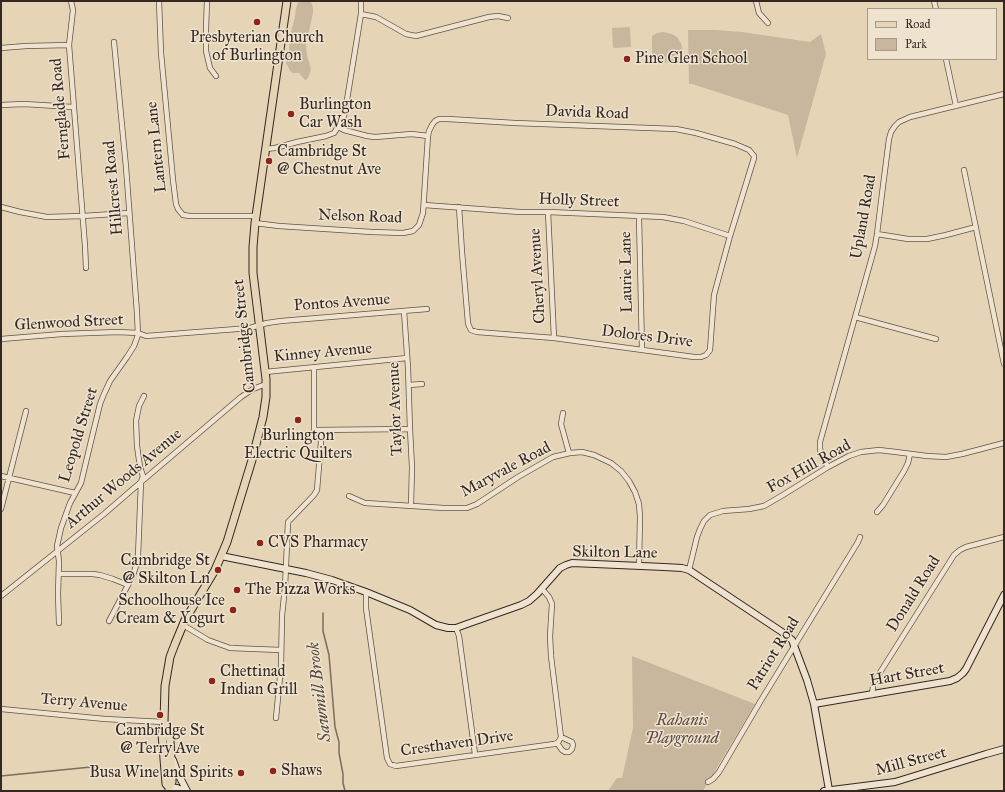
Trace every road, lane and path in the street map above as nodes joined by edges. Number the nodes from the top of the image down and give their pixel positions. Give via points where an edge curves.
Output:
1 (71, 1) edge
2 (159, 1) edge
3 (207, 1) edge
4 (286, 1) edge
5 (361, 1) edge
6 (756, 1) edge
7 (361, 14) junction
8 (508, 18) dead end
9 (768, 23) dead end
10 (114, 42) dead end
11 (69, 45) junction
12 (1, 48) edge
13 (946, 60) edge
14 (216, 76) dead end
15 (1004, 94) edge
16 (1, 105) edge
17 (956, 106) junction
18 (74, 107) junction
19 (338, 127) junction
20 (428, 136) junction
21 (266, 149) junction
22 (752, 152) joint
23 (964, 170) dead end
24 (424, 205) junction
25 (1, 207) edge
26 (459, 207) junction
27 (548, 212) junction
28 (129, 213) junction
29 (83, 216) junction
30 (639, 217) junction
31 (256, 220) junction
32 (976, 227) junction
33 (878, 234) junction
34 (730, 236) junction
35 (86, 268) dead end
36 (427, 309) dead end
37 (404, 311) junction
38 (855, 317) junction
39 (260, 326) junction
40 (138, 333) junction
41 (554, 338) junction
42 (1, 339) edge
43 (936, 340) dead end
44 (642, 350) junction
45 (407, 358) junction
46 (1004, 364) edge
47 (314, 367) junction
48 (265, 372) junction
49 (266, 384) junction
50 (422, 384) dead end
51 (409, 385) junction
52 (144, 396) dead end
53 (26, 411) dead end
54 (563, 413) dead end
55 (410, 429) junction
56 (314, 430) junction
57 (1004, 443) edge
58 (569, 453) junction
59 (910, 454) junction
60 (828, 467) junction
61 (1, 476) edge
62 (9, 478) junction
63 (141, 482) junction
64 (75, 493) junction
65 (349, 496) dead end
66 (411, 505) junction
67 (1, 509) edge
68 (877, 512) dead end
69 (860, 537) dead end
70 (1004, 537) edge
71 (57, 551) junction
72 (221, 556) junction
73 (286, 558) junction
74 (639, 565) junction
75 (277, 567) junction
76 (286, 569) junction
77 (688, 570) junction
78 (59, 574) junction
79 (128, 585) junction
80 (542, 589) junction
81 (366, 592) junction
82 (1004, 595) edge
83 (1, 596) edge
84 (109, 621) dead end
85 (59, 623) dead end
86 (183, 625) junction
87 (456, 628) junction
88 (795, 646) junction
89 (282, 650) junction
90 (872, 695) junction
91 (814, 704) junction
92 (1, 709) edge
93 (276, 718) dead end
94 (164, 722) junction
95 (561, 736) junction
96 (557, 743) junction
97 (1004, 749) edge
98 (170, 751) junction
99 (475, 754) junction
100 (708, 782) dead end
101 (170, 790) edge
102 (827, 790) edge
103 (184, 791) edge
104 (187, 791) edge

1 - 11 street, Fernglade Road via 73,10
2 - 31 street, Lantern Lane via 161,53 178,209 183,215 190,216
3 - 14 street via 206,51
4 - 21 main road, Cambridge Street
5 - 7 street
6 - 9 street via 759,13
7 - 8 street via 376,16 406,34 416,36 489,17
7 - 19 street via 345,112
10 - 28 street, Hillcrest Road
11 - 12 street
11 - 18 street, Fernglade Road
13 - 17 street
15 - 17 street, Upland Road
16 - 18 street
17 - 33 street, Upland Road via 906,118 893,129 889,140
18 - 29 street, Fernglade Road
19 - 20 street via 375,137 412,134
19 - 21 street via 335,132 326,136
20 - 22 street, Davida Road via 432,124 442,119 658,128 696,133 736,144
20 - 24 street, Nelson Road
21 - 31 main road, Cambridge Street
22 - 34 street, Dolores Drive via 754,158
23 - 32 street
24 - 26 street, Holly Street
24 - 31 street, Nelson Road via 419,225 408,232 279,226
25 - 29 street via 42,216
26 - 27 street, Holly Street
26 - 41 street, Dolores Drive via 470,329 477,332
27 - 30 street, Holly Street
27 - 41 street, Cheryl Avenue
28 - 29 street
28 - 40 street, Hillcrest Road
29 - 35 street, Fernglade Road
30 - 34 street, Holly Street via 684,221
30 - 44 street, Laurie Lane
31 - 39 main road, Cambridge Street via 252,265
32 - 33 street via 927,239
32 - 46 street
33 - 38 street, Upland Road
34 - 44 street, Dolores Drive via 714,295 710,347 707,354 697,358
36 - 37 street, Pontos Avenue
37 - 39 street, Pontos Avenue via 286,320
37 - 45 street, Taylor Avenue
38 - 43 street
38 - 60 street, Upland Road via 820,442 821,455
39 - 40 street, Pontos Avenue via 146,336
39 - 48 main road, Cambridge Street
40 - 42 street, Glenwood Street via 62,334
40 - 64 street, Leopold Street via 134,346 110,381 100,404 81,483
41 - 44 street, Dolores Drive
45 - 47 street, Kinney Avenue
45 - 51 street, Taylor Avenue
47 - 48 street, Kinney Avenue
47 - 56 street
48 - 49 main road, Cambridge Street
49 - 63 street, Arthur Woods Avenue via 241,397
49 - 72 main road, Cambridge Street via 261,428
50 - 51 street
51 - 55 street, Taylor Avenue
52 - 63 street via 136,422 138,453 143,476
53 - 62 street
54 - 58 street via 561,424
55 - 56 street
55 - 66 street, Taylor Avenue
56 - 73 street via 320,435 321,442 317,490 288,522
57 - 59 street, Fox Hill Road via 946,457
58 - 66 street, Maryvale Road via 547,460 470,507
58 - 74 street, Maryvale Road via 582,452 600,457 616,466 629,480 640,510
59 - 60 street, Fox Hill Road via 884,450 866,451
59 - 68 street via 908,463
60 - 77 street, Fox Hill Road via 764,506 726,510 710,515 700,529
61 - 62 street
62 - 64 street
62 - 67 street
63 - 71 street, Arthur Woods Avenue
63 - 79 street via 137,563
64 - 71 street, Leopold Street via 64,519
65 - 66 street, Maryvale Road via 364,503
69 - 88 street, Patriot Road
70 - 90 street, Donald Road via 966,547 954,555 874,682
71 - 78 street, Leopold Street
71 - 83 street, Arthur Woods Avenue
72 - 75 street, Skilton Lane
72 - 86 main road, Cambridge Street
73 - 75 street
73 - 76 street
74 - 77 street, Skilton Lane
74 - 80 street, Skilton Lane via 570,563 560,568
75 - 76 street, Skilton Lane
76 - 81 street, Skilton Lane
76 - 89 street
77 - 88 street, Skilton Lane via 784,634
78 - 79 street via 100,575
78 - 85 street, Leopold Street
79 - 84 street
80 - 87 street, Skilton Lane via 517,607
80 - 95 street via 552,604 551,656
81 - 87 street, Skilton Lane via 410,610 438,626
81 - 99 street, Cresthaven Drive via 366,608 388,762 396,766
82 - 90 street, Hart Street via 966,669 959,677 950,681
86 - 89 street via 208,640 230,648
86 - 94 main road, Cambridge Street via 168,669 164,695
87 - 99 street
88 - 91 street, Skilton Lane
88 - 100 street, Patriot Road via 719,772
89 - 93 street
90 - 91 street, Hart Street
91 - 102 street, Skilton Lane
92 - 94 street, Terry Avenue
94 - 98 main road, Cambridge Street via 168,731
94 - 101 main road, Cambridge Street via 162,734 166,784
95 - 96 street
95 - 96 street via 572,742 572,749 564,752
96 - 99 street, Cresthaven Drive
97 - 102 street, Mill Street via 895,782
98 - 101 main road, Cambridge Street
98 - 104 street
101 - 103 street via 178,788

